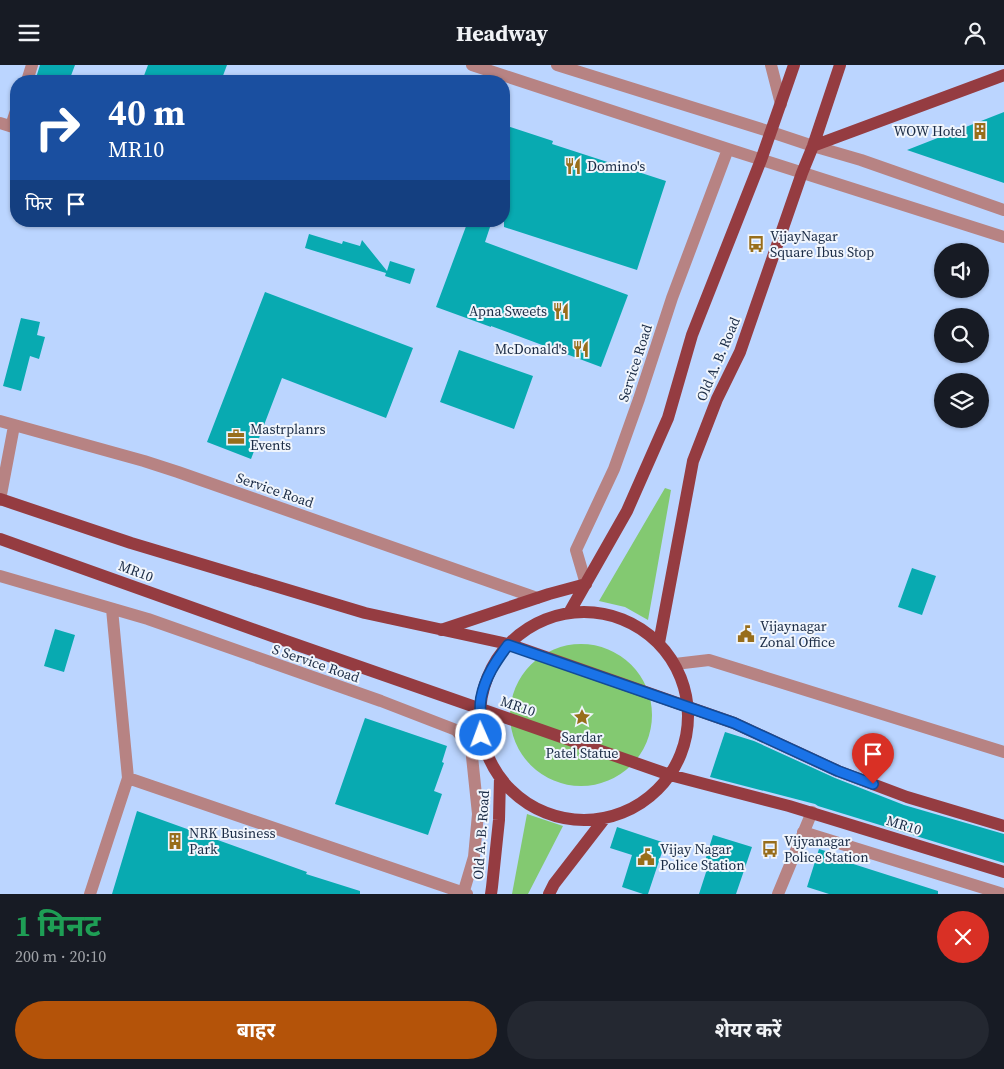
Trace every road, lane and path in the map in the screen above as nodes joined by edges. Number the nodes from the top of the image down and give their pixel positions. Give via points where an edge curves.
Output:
1 (472, 65) edge
2 (557, 65) edge
3 (771, 65) edge
4 (794, 65) edge
5 (840, 65) edge
6 (502, 75) edge
7 (1004, 75) edge
8 (510, 77) edge
9 (781, 104) junction
10 (771, 132) junction
11 (813, 146) junction
12 (728, 149) junction
13 (761, 159) junction
14 (802, 173) junction
15 (1004, 210) edge
16 (1004, 237) edge
17 (0, 421) edge
18 (14, 425) junction
19 (0, 499) edge
20 (0, 539) edge
21 (0, 576) edge
22 (586, 584) junction
23 (537, 598) junction
24 (112, 609) junction
25 (569, 613) junction
26 (441, 630) junction
27 (659, 643) junction
28 (508, 645) junction
29 (675, 664) junction
30 (480, 708) junction
31 (689, 708) junction
32 (1004, 752) edge
33 (670, 775) junction
34 (500, 777) junction
35 (128, 778) junction
36 (812, 813) junction
37 (605, 818) junction
38 (1004, 827) edge
39 (803, 832) junction
40 (1004, 872) edge
41 (552, 891) edge
42 (90, 894) edge
43 (464, 894) edge
44 (490, 894) edge
45 (778, 894) edge
46 (1003, 894) edge

1 - 6 street
2 - 10 street
3 - 9 street
4 - 9 main road, Old A. B. Road
5 - 11 main road, Old A. B. Road
7 - 11 main road
8 - 12 street
9 - 10 main road, Old A. B. Road
10 - 11 street
10 - 13 main road, Old A. B. Road
11 - 14 main road, Old A. B. Road
11 - 15 street
12 - 13 street
12 - 22 street, Service Road via 614,469 576,550
13 - 14 street
13 - 22 main road, Old A. B. Road via 692,335 668,418 627,511
14 - 16 street
14 - 27 main road, Old A. B. Road via 740,352 717,399 693,461
17 - 18 street, Service Road
18 - 19 street
18 - 23 street, Service Road via 178,472
19 - 26 main road, MR10 via 131,543 346,607
20 - 30 main road, MR10
21 - 24 street, S Service Road
22 - 23 main road
22 - 25 main road, Old A. B. Road
23 - 26 main road
24 - 35 street
24 - 43 street, S Service Road via 148,619 456,730 471,747 478,815 474,857
25 - 27 main road via 601,613 619,618 635,625
25 - 28 main road via 546,619
26 - 28 main road, MR10
27 - 29 main road
28 - 30 main road via 486,679
28 - 31 main road, MR10
29 - 31 main road
29 - 32 street via 708,660
30 - 33 main road, MR10
30 - 34 main road via 485,750
31 - 33 main road via 683,749
31 - 38 main road, MR10 via 734,723 838,771 907,797
33 - 36 main road, MR10
33 - 37 main road via 638,805
34 - 37 main road via 535,808 559,817
34 - 44 main road, Old A. B. Road via 499,820
35 - 42 street
35 - 43 street
36 - 39 street
36 - 40 main road, MR10
37 - 41 main road
39 - 45 street
39 - 46 street

